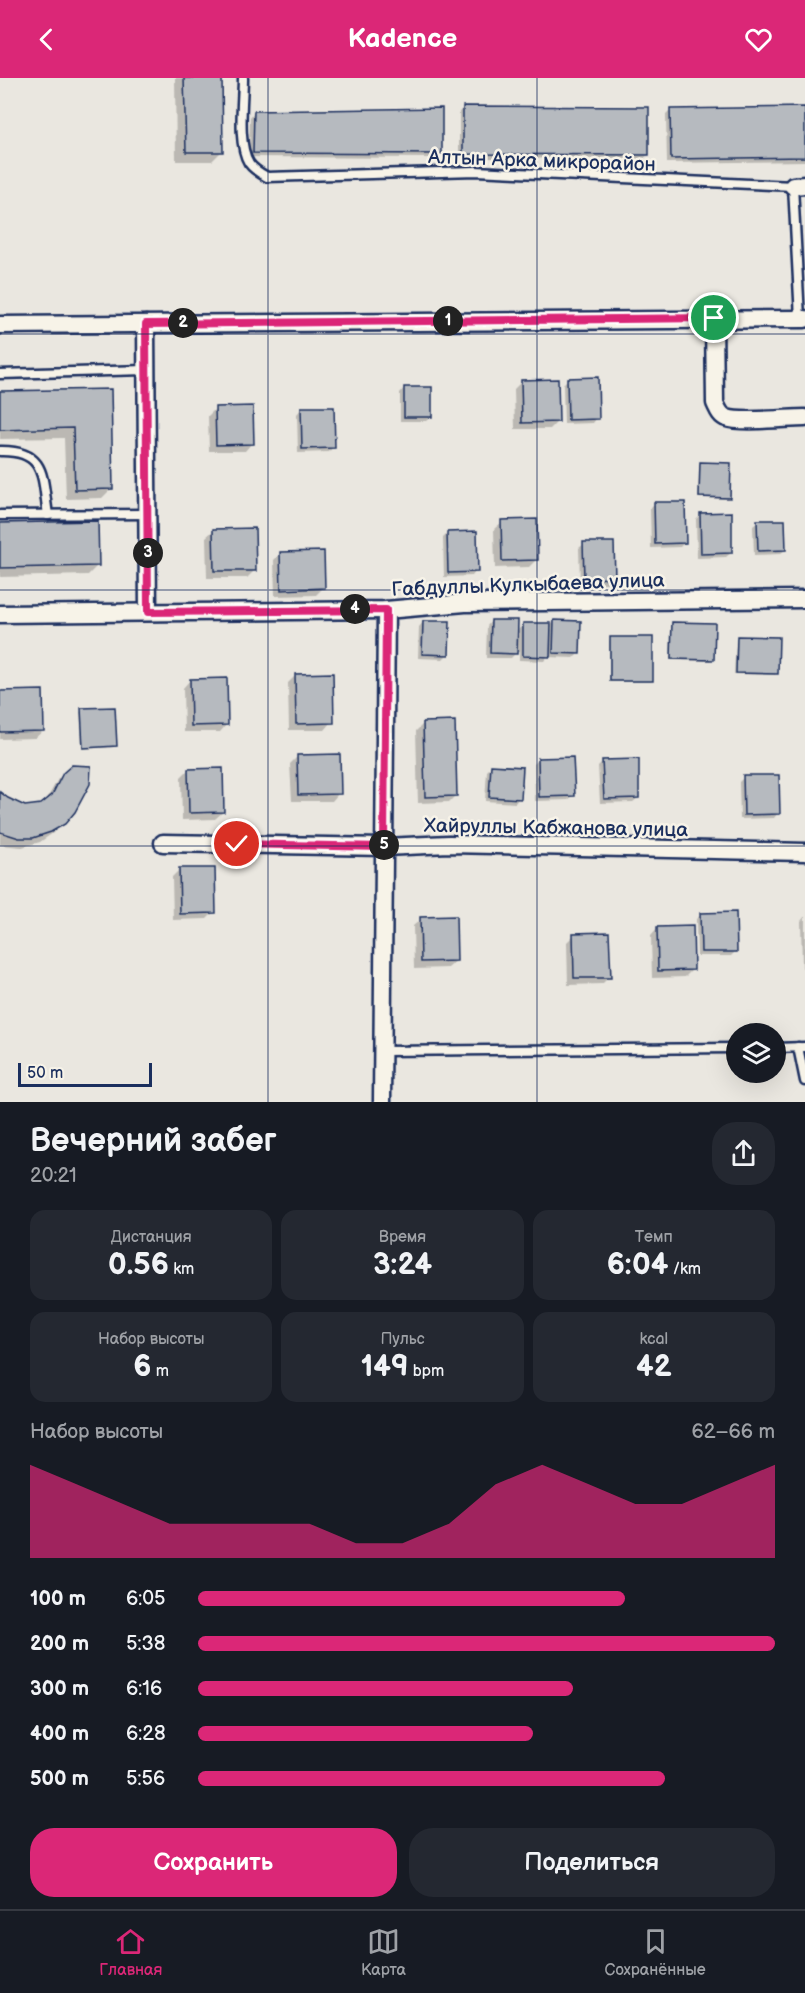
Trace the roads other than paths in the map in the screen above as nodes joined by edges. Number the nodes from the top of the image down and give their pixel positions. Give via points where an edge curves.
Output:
1 (243, 78) edge
2 (799, 186) edge
3 (714, 318) junction
4 (802, 319) edge
5 (146, 324) junction
6 (0, 325) edge
7 (146, 370) junction
8 (0, 374) edge
9 (805, 418) edge
10 (0, 451) edge
11 (147, 514) junction
12 (0, 515) edge
13 (48, 515) junction
14 (805, 599) edge
15 (386, 610) junction
16 (148, 612) junction
17 (0, 614) edge
18 (163, 843) dead end
19 (384, 847) junction
20 (805, 852) edge
21 (801, 1047) edge
22 (726, 1048) edge
23 (786, 1048) edge
24 (383, 1051) junction
25 (805, 1081) edge
26 (382, 1102) edge

1 - 2 lane, Алтын Арка микрорайон via 243,144 247,160 267,177 476,171
2 - 4 lane, Алтын Арка микрорайон
3 - 4 street
3 - 5 street
3 - 9 street via 715,403 719,413 739,419
5 - 6 street
5 - 7 street
7 - 8 lane
7 - 11 street
10 - 13 lane via 25,453 36,461
11 - 13 lane
11 - 16 street
12 - 13 lane
14 - 15 street, Габдуллы Кулкыбаева улица via 465,603
15 - 16 street, Габдуллы Кулкыбаева улица
15 - 19 street
16 - 17 street, Габдуллы Кулкыбаева улица
18 - 19 street, Хайруллы Кабжанова улица
19 - 20 street, Хайруллы Кабжанова улица via 449,844
19 - 24 street
21 - 23 lane
21 - 25 lane
22 - 24 lane
24 - 26 street

